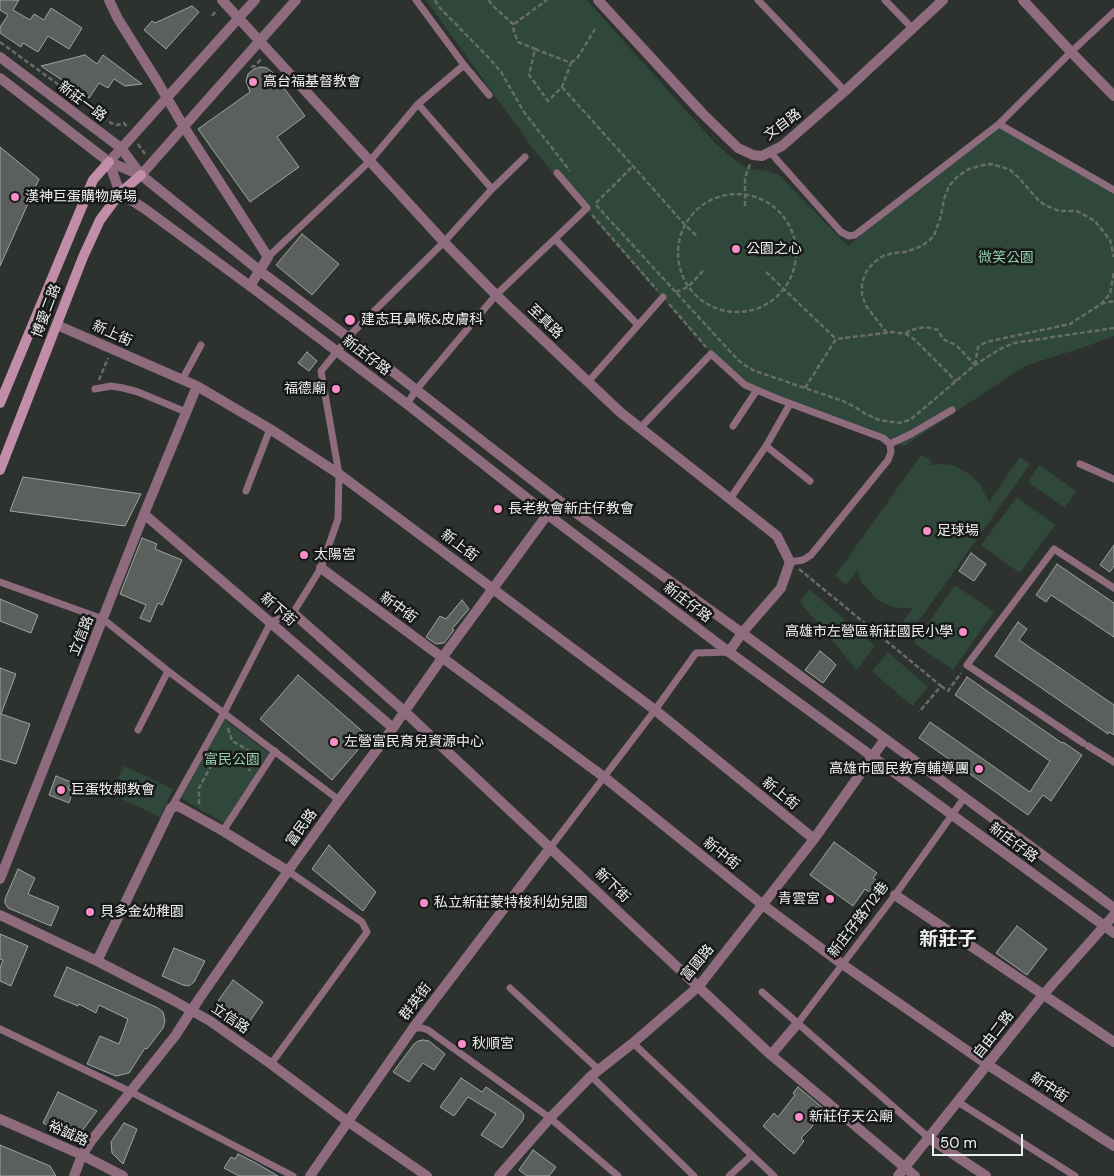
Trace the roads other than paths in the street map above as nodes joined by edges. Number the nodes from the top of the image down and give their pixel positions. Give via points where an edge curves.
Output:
1 (109, 0) edge
2 (222, 0) edge
3 (254, 0) edge
4 (296, 0) edge
5 (416, 0) edge
6 (598, 0) edge
7 (758, 0) edge
8 (885, 0) edge
9 (943, 0) edge
10 (1023, 0) edge
11 (1114, 12) edge
12 (238, 18) junction
13 (913, 29) junction
14 (260, 41) junction
15 (1071, 52) junction
16 (0, 57) edge
17 (464, 64) junction
18 (0, 78) edge
19 (845, 91) junction
20 (489, 95) dead end
21 (1114, 96) edge
22 (166, 98) junction
23 (418, 104) junction
24 (999, 124) junction
25 (184, 127) junction
26 (121, 148) junction
27 (770, 152) junction
28 (526, 158) dead end
29 (370, 161) junction
30 (109, 162) junction
31 (557, 173) dead end
32 (141, 175) junction
33 (492, 189) junction
34 (1114, 190) edge
35 (120, 192) junction
36 (555, 238) junction
37 (444, 242) junction
38 (268, 257) junction
39 (260, 271) junction
40 (250, 286) junction
41 (496, 295) junction
42 (663, 297) road end
43 (57, 325) junction
44 (638, 325) junction
45 (348, 337) junction
46 (201, 345) dead end
47 (337, 352) junction
48 (182, 380) junction
49 (588, 382) junction
50 (197, 386) junction
51 (95, 389) road end
52 (416, 390) junction
53 (757, 390) junction
54 (0, 402) edge
55 (407, 404) junction
56 (790, 404) junction
57 (952, 410) dead end
58 (186, 412) junction
59 (733, 426) dead end
60 (640, 428) junction
61 (270, 429) junction
62 (890, 444) junction
63 (766, 446) junction
64 (1080, 464) dead end
65 (0, 470) edge
66 (339, 474) junction
67 (1114, 480) edge
68 (810, 481) dead end
69 (246, 491) dead end
70 (730, 499) junction
71 (558, 500) junction
72 (144, 514) junction
73 (547, 514) junction
74 (790, 562) junction
75 (321, 568) junction
76 (0, 582) edge
77 (493, 588) junction
78 (1114, 588) edge
79 (292, 613) junction
80 (103, 619) junction
81 (271, 622) junction
82 (742, 633) junction
83 (729, 652) junction
84 (442, 658) junction
85 (168, 671) junction
86 (655, 710) junction
87 (224, 712) junction
88 (405, 712) junction
89 (393, 728) junction
90 (138, 730) dead end
91 (885, 739) junction
92 (275, 751) junction
93 (873, 757) junction
94 (1114, 762) edge
95 (604, 778) junction
96 (964, 798) junction
97 (339, 800) junction
98 (171, 808) junction
99 (952, 815) junction
100 (223, 832) junction
101 (814, 839) junction
102 (550, 848) junction
103 (288, 871) junction
104 (0, 879) edge
105 (895, 895) junction
106 (763, 905) junction
107 (1114, 908) edge
108 (0, 914) edge
109 (1114, 915) edge
110 (1105, 926) junction
111 (1114, 933) edge
112 (97, 961) junction
113 (842, 964) junction
114 (699, 986) junction
115 (510, 988) dead end
116 (762, 992) dead end
117 (1043, 995) junction
118 (192, 1010) junction
119 (798, 1023) junction
120 (413, 1028) junction
121 (0, 1029) edge
122 (1114, 1042) edge
123 (632, 1043) junction
124 (771, 1055) junction
125 (271, 1064) junction
126 (988, 1065) junction
127 (595, 1073) junction
128 (131, 1092) junction
129 (958, 1102) junction
130 (550, 1118) junction
131 (0, 1119) edge
132 (347, 1121) junction
133 (930, 1138) junction
134 (1114, 1146) edge
135 (82, 1155) junction
136 (752, 1155) junction
137 (906, 1168) junction
138 (74, 1176) edge
139 (123, 1176) edge
140 (293, 1176) edge
141 (310, 1176) edge
142 (427, 1176) edge
143 (499, 1176) edge
144 (618, 1176) edge
145 (694, 1176) edge
146 (729, 1176) edge
147 (774, 1176) edge
148 (898, 1176) edge
149 (916, 1176) edge
150 (986, 1176) edge
151 (1075, 1176) edge

1 - 22 street
2 - 12 street, 至真路
3 - 12 street
4 - 14 street
5 - 17 lane
6 - 27 street, 文自路 via 738,148 753,155 762,156
7 - 19 lane
8 - 13 lane
9 - 13 street, 文自路
10 - 15 street
11 - 15 lane
12 - 14 street, 至真路
12 - 22 street
13 - 19 street, 文自路
14 - 25 street
14 - 29 street, 至真路
15 - 21 street
15 - 24 lane
16 - 26 street, 新莊一路
17 - 20 lane
17 - 23 lane
18 - 30 street
19 - 27 street, 文自路 via 782,146
22 - 25 street
22 - 26 street
23 - 29 lane
23 - 33 lane
24 - 27 lane via 855,235 848,236
24 - 34 lane
25 - 32 street
25 - 38 street
26 - 30 street
26 - 32 street, 新莊一路
28 - 33 lane
29 - 37 street, 至真路
29 - 38 lane
30 - 32 street, 新庄仔路
30 - 35 street
30 - 54 main road, 博愛二路 via 93,180
31 - 36 lane via 586,208
32 - 35 main road, 博愛二路
32 - 39 street, 新庄仔路
33 - 37 lane
35 - 40 street, 新庄仔路
35 - 43 main road, 博愛二路 via 100,220
36 - 41 lane
36 - 44 lane
37 - 41 street, 至真路
37 - 45 lane
38 - 39 street
39 - 40 street
39 - 45 street, 新庄仔路
40 - 47 street, 新庄仔路
41 - 49 street, 至真路
41 - 52 lane
42 - 44 lane
43 - 48 street, 新上街
43 - 65 main road, 博愛二路
44 - 49 lane
45 - 47 lane
45 - 52 street, 新庄仔路
46 - 48 lane
47 - 55 street, 新庄仔路
47 - 66 lane via 321,371
48 - 50 street, 新上街
49 - 60 street, 至真路
50 - 58 street, 立信路
50 - 61 street, 新上街
51 - 58 lane via 123,388
52 - 55 lane
52 - 71 street, 新庄仔路
53 - 56 lane
53 - 59 lane
53 - 60 lane via 745,385 712,354
55 - 73 street, 新庄仔路
56 - 62 lane via 883,438
56 - 63 lane
57 - 62 lane
58 - 72 street, 立信路
60 - 70 street, 至真路
61 - 66 street, 新上街
61 - 69 lane
62 - 74 lane via 888,460 810,555
63 - 68 lane
63 - 70 lane
64 - 67 lane
66 - 75 lane via 338,518
66 - 77 street, 新上街
70 - 74 street, 至真路 via 776,536
71 - 73 street, 富民路
71 - 82 street, 新庄仔路
72 - 80 street, 立信路
72 - 81 street, 新下街
73 - 77 street, 富民路
73 - 83 street, 新庄仔路
74 - 82 street via 781,588
75 - 79 lane
75 - 84 street, 新中街
76 - 80 lane
77 - 84 street, 富民路
77 - 86 street, 新上街
78 - 94 lane via 1054,549 967,666
79 - 81 lane
79 - 88 street, 新下街
80 - 85 lane
80 - 104 street, 立信路
81 - 87 lane
81 - 89 street, 新下街
82 - 83 street
82 - 91 street, 新庄仔路
83 - 86 lane via 696,653
83 - 93 street, 新庄仔路
84 - 88 street, 富民路
84 - 95 street, 新中街
85 - 87 lane
85 - 90 lane
86 - 95 lane
86 - 101 street, 新上街
87 - 92 lane
87 - 98 lane
88 - 89 street, 富民路
88 - 102 street, 新下街
89 - 97 street, 富民路
91 - 93 street, 富國路
91 - 96 street, 新庄仔路
92 - 97 lane
92 - 100 lane
93 - 99 street, 新庄仔路
93 - 101 street, 富國路
95 - 102 lane
95 - 106 street, 新中街
96 - 99 lane, 新庄仔路712巷
96 - 107 street, 新庄仔路
97 - 103 street, 富民路
98 - 100 street via 178,806
98 - 112 street
99 - 105 lane, 新庄仔路712巷
99 - 110 street, 新庄仔路
100 - 103 street
101 - 106 street, 富國路
102 - 114 street, 新下街
102 - 120 street, 群英街
103 - 118 street, 富民路
103 - 125 lane via 362,922 368,932
105 - 113 lane, 新庄仔路712巷
105 - 117 street
106 - 113 street, 新中街
106 - 114 street, 富國路
108 - 112 street, 立信路
109 - 110 street, 自由二路
110 - 111 street, 新庄仔路
110 - 117 street, 自由二路
112 - 118 street, 立信路
113 - 119 lane, 新庄仔路712巷
113 - 126 street, 新中街
114 - 123 street, 富國路
114 - 124 street, 新下街
115 - 127 lane
116 - 119 lane
117 - 122 street
117 - 126 street, 自由二路
118 - 125 street, 立信路
118 - 128 street, 富民路
119 - 124 street, 新庄仔路712巷
119 - 133 lane
120 - 130 lane via 428,1030
120 - 132 street, 群英街
121 - 128 lane
123 - 127 street, 富國路
123 - 136 lane
124 - 137 street, 新下街
125 - 132 street, 立信路
126 - 129 street, 自由二路
126 - 134 street, 新中街
127 - 130 street, 富國路
127 - 145 lane
128 - 135 street, 富民路
128 - 140 lane
129 - 133 street, 自由二路
129 - 151 lane
130 - 143 street, 富國路
130 - 144 lane
131 - 135 street, 裕誠路
132 - 141 street, 群英街
132 - 142 street, 立信路
133 - 137 street, 自由二路
133 - 150 street
135 - 138 street, 富民路
135 - 139 street, 裕誠路
136 - 146 lane
136 - 147 lane
137 - 148 street, 自由二路
137 - 149 street, 新下街

